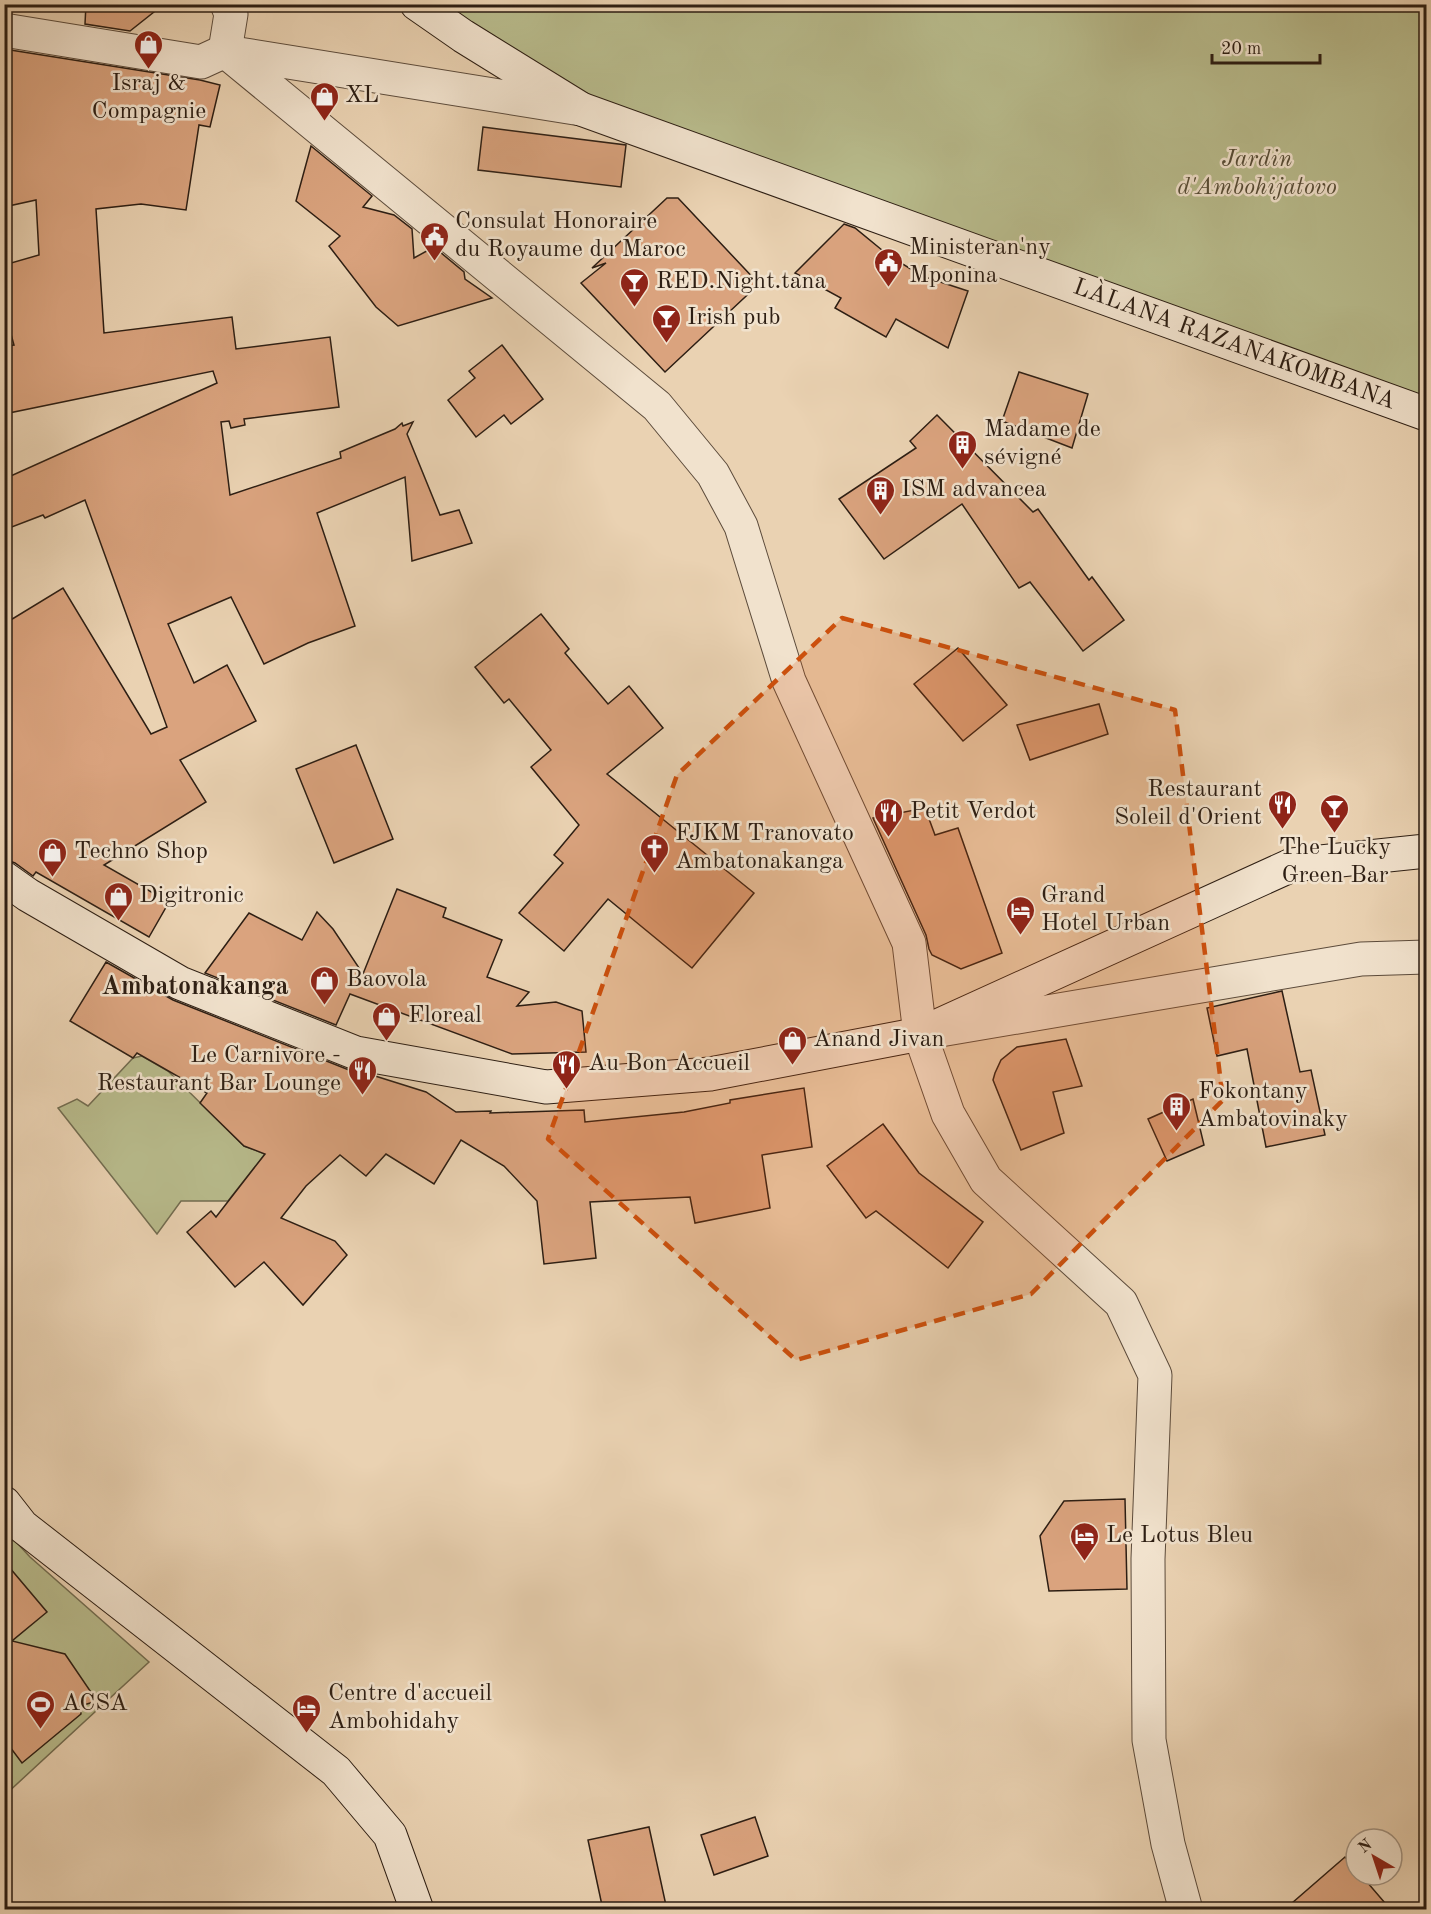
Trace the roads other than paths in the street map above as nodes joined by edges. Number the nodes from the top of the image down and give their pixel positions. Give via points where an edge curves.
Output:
1 (227, 4) edge
2 (417, 4) edge
3 (4, 30) edge
4 (225, 51) junction
5 (581, 109) junction
6 (1426, 414) edge
7 (1426, 851) edge
8 (4, 878) edge
9 (1426, 957) edge
10 (921, 1034) junction
11 (4, 1503) edge
12 (417, 1910) edge
13 (1186, 1910) edge

1 - 4 street via 231,14
2 - 5 street, LÀLANA RAZANAKOMBANA
3 - 4 street via 201,62
4 - 5 street
4 - 10 street via 657,406 713,474 741,526 789,681 909,943
5 - 6 street, LÀLANA RAZANAKOMBANA
7 - 10 street via 1292,865
8 - 10 street via 27,896 180,983 356,1053 546,1087 710,1074
9 - 10 street via 1361,959
10 - 13 street via 948,1114 986,1180 1121,1303 1155,1375 1148,1560 1149,1740 1168,1844
11 - 12 street via 22,1526 336,1771 390,1835

